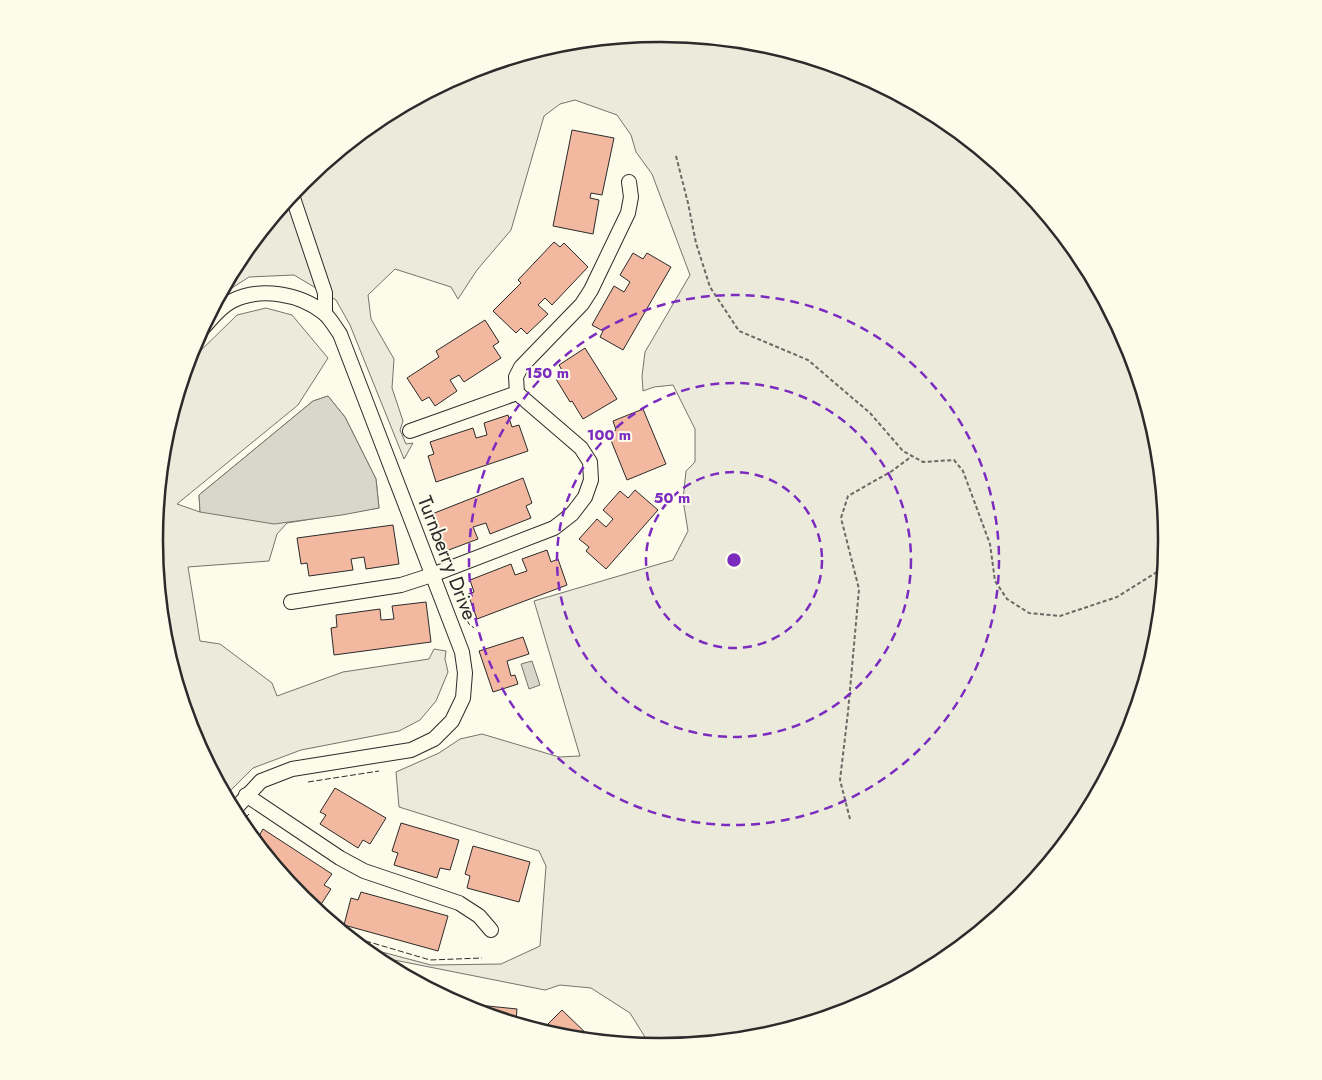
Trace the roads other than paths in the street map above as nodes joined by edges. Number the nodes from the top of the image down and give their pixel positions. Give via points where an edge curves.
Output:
1 (629, 182) dead end
2 (295, 203) edge
3 (221, 308) edge
4 (325, 314) junction
5 (517, 393) junction
6 (410, 430) dead end
7 (432, 575) junction
8 (291, 602) dead end
9 (246, 795) junction
10 (239, 804) edge
11 (491, 930) dead end

1 - 5 street via 632,197 628,213 591,290 582,304 521,367 516,378
2 - 4 street via 325,293
3 - 4 street, Turnberry Drive via 243,296 261,293 298,299
4 - 7 street, Turnberry Drive via 340,334
5 - 6 street
5 - 7 street via 581,448 590,462 591,480 585,497 572,514 554,528
7 - 8 street via 388,588
7 - 9 street, Turnberry Drive via 462,652 465,673 463,698 452,721 434,739 411,750 292,769 261,781
9 - 10 street, Turnberry Drive
9 - 11 street via 340,858 364,871 459,903 479,916

